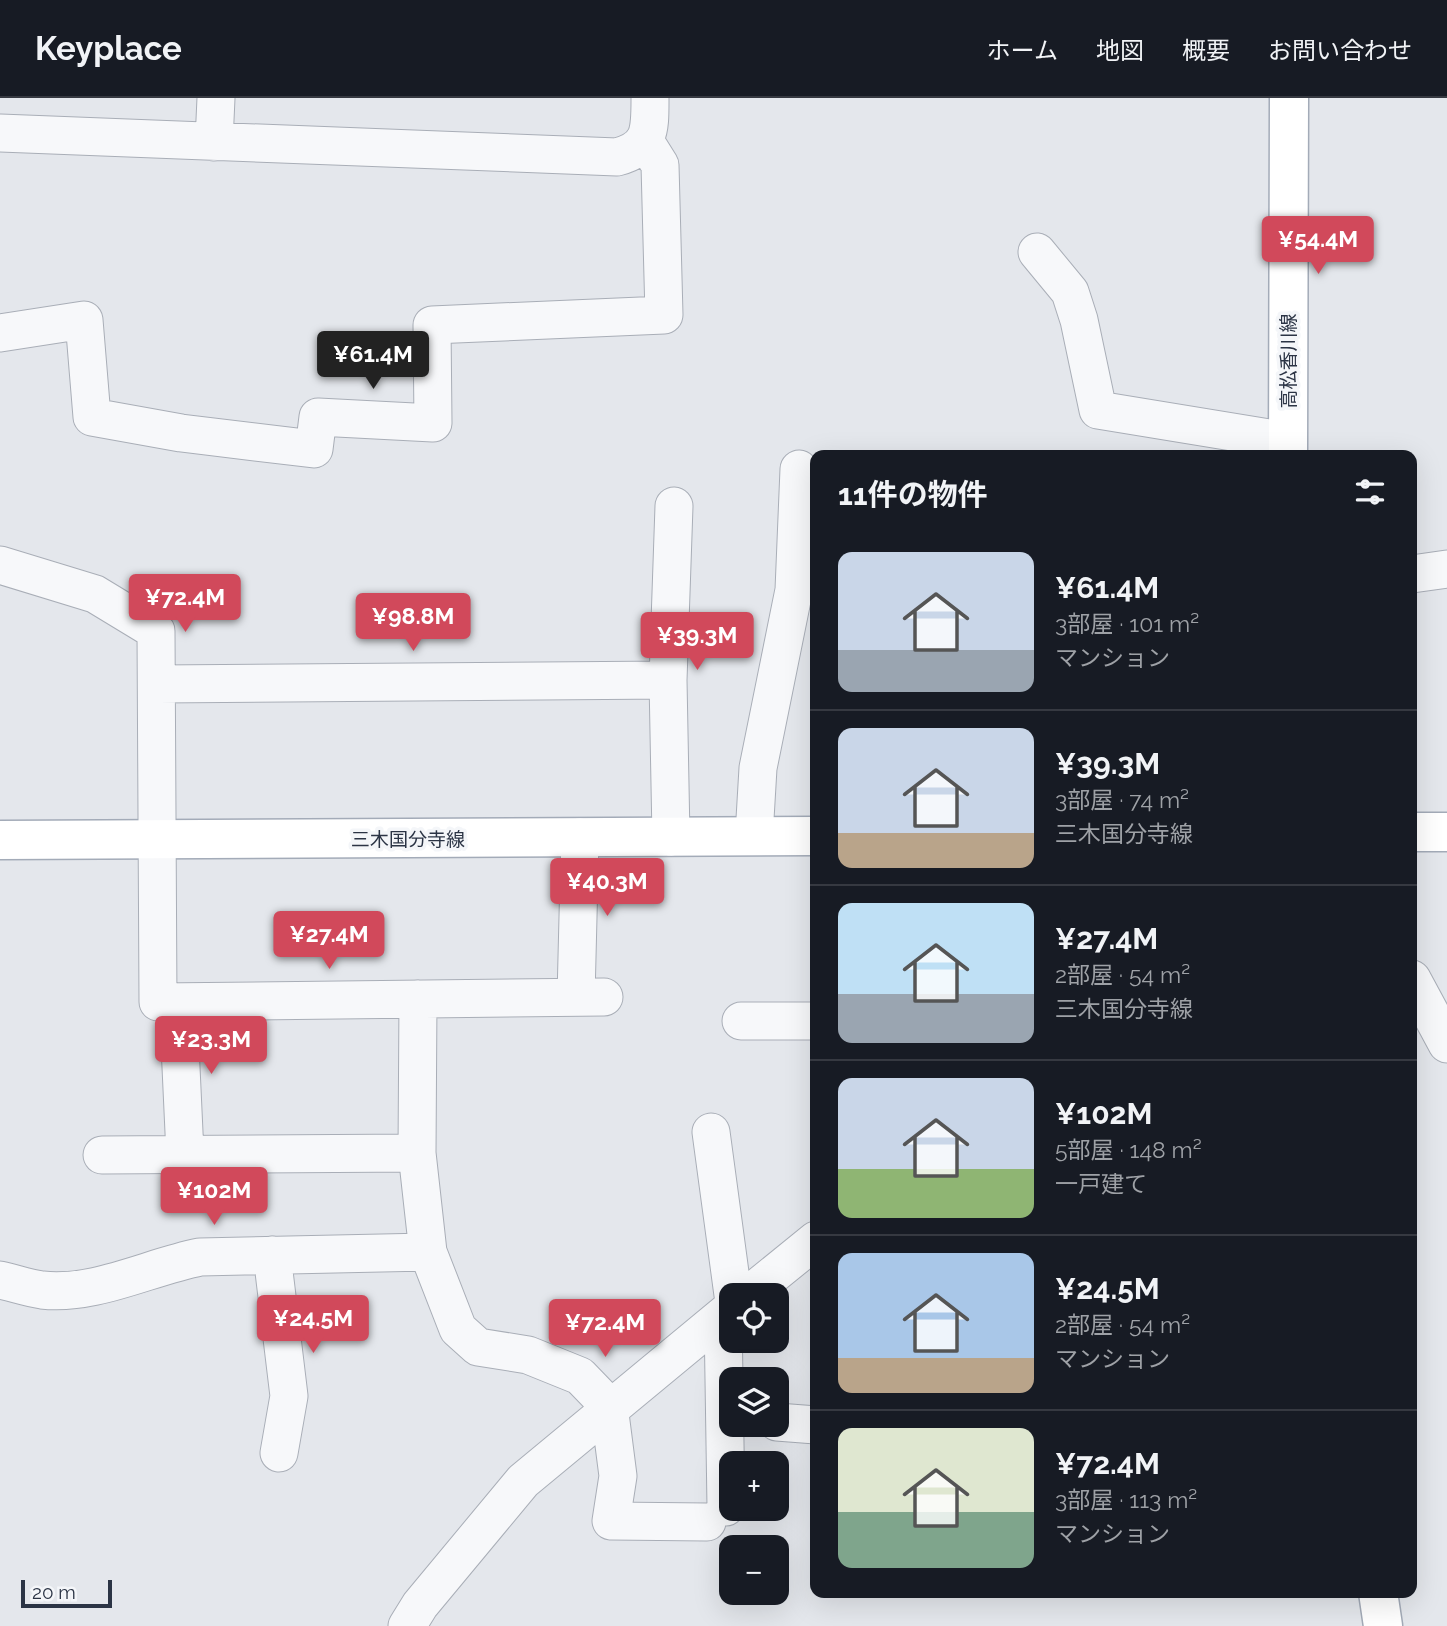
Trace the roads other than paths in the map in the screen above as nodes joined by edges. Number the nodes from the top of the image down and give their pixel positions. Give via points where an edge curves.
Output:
1 (216, 98) edge
2 (650, 98) edge
3 (1289, 98) edge
4 (0, 133) edge
5 (645, 141) junction
6 (214, 142) junction
7 (1037, 252) dead end
8 (0, 333) edge
9 (1288, 448) edge
10 (799, 469) dead end
11 (674, 506) dead end
12 (0, 565) edge
13 (1447, 569) edge
14 (1417, 573) edge
15 (668, 680) junction
16 (159, 684) junction
17 (1417, 832) edge
18 (1447, 832) edge
19 (754, 836) junction
20 (810, 836) edge
21 (580, 837) junction
22 (671, 837) junction
23 (0, 841) edge
24 (157, 841) junction
25 (1417, 988) edge
26 (418, 999) junction
27 (178, 1002) junction
28 (741, 1021) dead end
29 (810, 1021) edge
30 (1447, 1044) edge
31 (711, 1132) dead end
32 (417, 1153) junction
33 (102, 1154) dead end
34 (185, 1154) junction
35 (810, 1245) edge
36 (428, 1252) junction
37 (272, 1255) junction
38 (0, 1280) edge
39 (731, 1283) edge
40 (760, 1283) edge
41 (719, 1315) edge
42 (609, 1406) junction
43 (789, 1423) edge
44 (810, 1425) edge
45 (726, 1437) edge
46 (279, 1453) dead end
47 (1379, 1598) edge
48 (407, 1626) edge
49 (1383, 1626) edge

1 - 6 street
2 - 5 street
3 - 9 main road, 高松香川線
4 - 6 street
5 - 6 street via 634,152 617,157
5 - 8 street via 660,164 664,315 432,325 433,423 318,417 314,449 92,417 84,320
7 - 9 street via 1069,292 1098,410
10 - 19 street via 794,590 758,768
11 - 15 street
12 - 16 street via 95,594 156,631
13 - 14 street
15 - 16 street
15 - 22 street
16 - 24 street
17 - 18 main road
19 - 20 main road, 三木国分寺線
19 - 22 main road, 三木国分寺線
21 - 22 main road, 三木国分寺線
21 - 24 main road, 三木国分寺線
21 - 26 street via 590,997
23 - 24 main road, 三木国分寺線
24 - 27 street via 158,1002
25 - 30 street
26 - 27 street
26 - 32 street
27 - 34 street
28 - 29 street
31 - 39 street
32 - 34 street
32 - 36 street
33 - 34 street
35 - 40 street
36 - 37 street
36 - 42 street via 458,1329 478,1348 528,1355 580,1376
37 - 38 street via 200,1257 76,1289 43,1290
37 - 46 street via 289,1396
41 - 42 street
42 - 45 street via 618,1476 611,1521 717,1515
42 - 48 street via 523,1481
43 - 44 street
47 - 49 main road

